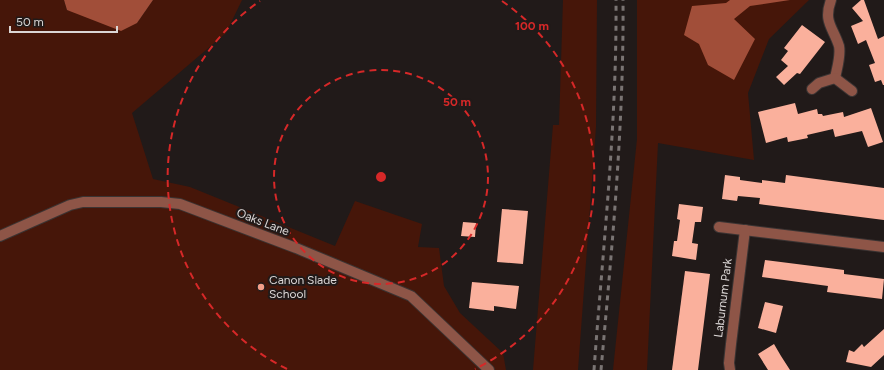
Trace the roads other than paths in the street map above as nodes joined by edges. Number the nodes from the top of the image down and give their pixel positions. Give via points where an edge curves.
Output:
1 (831, 0) edge
2 (835, 78) junction
3 (812, 90) dead end
4 (852, 91) dead end
5 (719, 227) dead end
6 (745, 230) junction
7 (0, 236) edge
8 (884, 247) edge
9 (489, 370) edge
10 (730, 370) edge

1 - 2 street via 828,18 839,47
2 - 3 street via 819,83
2 - 4 street
5 - 6 street
6 - 8 street
6 - 10 street, Laburnum Park
7 - 9 street, Oaks Lane via 70,205 83,202 180,204 296,248 411,296

